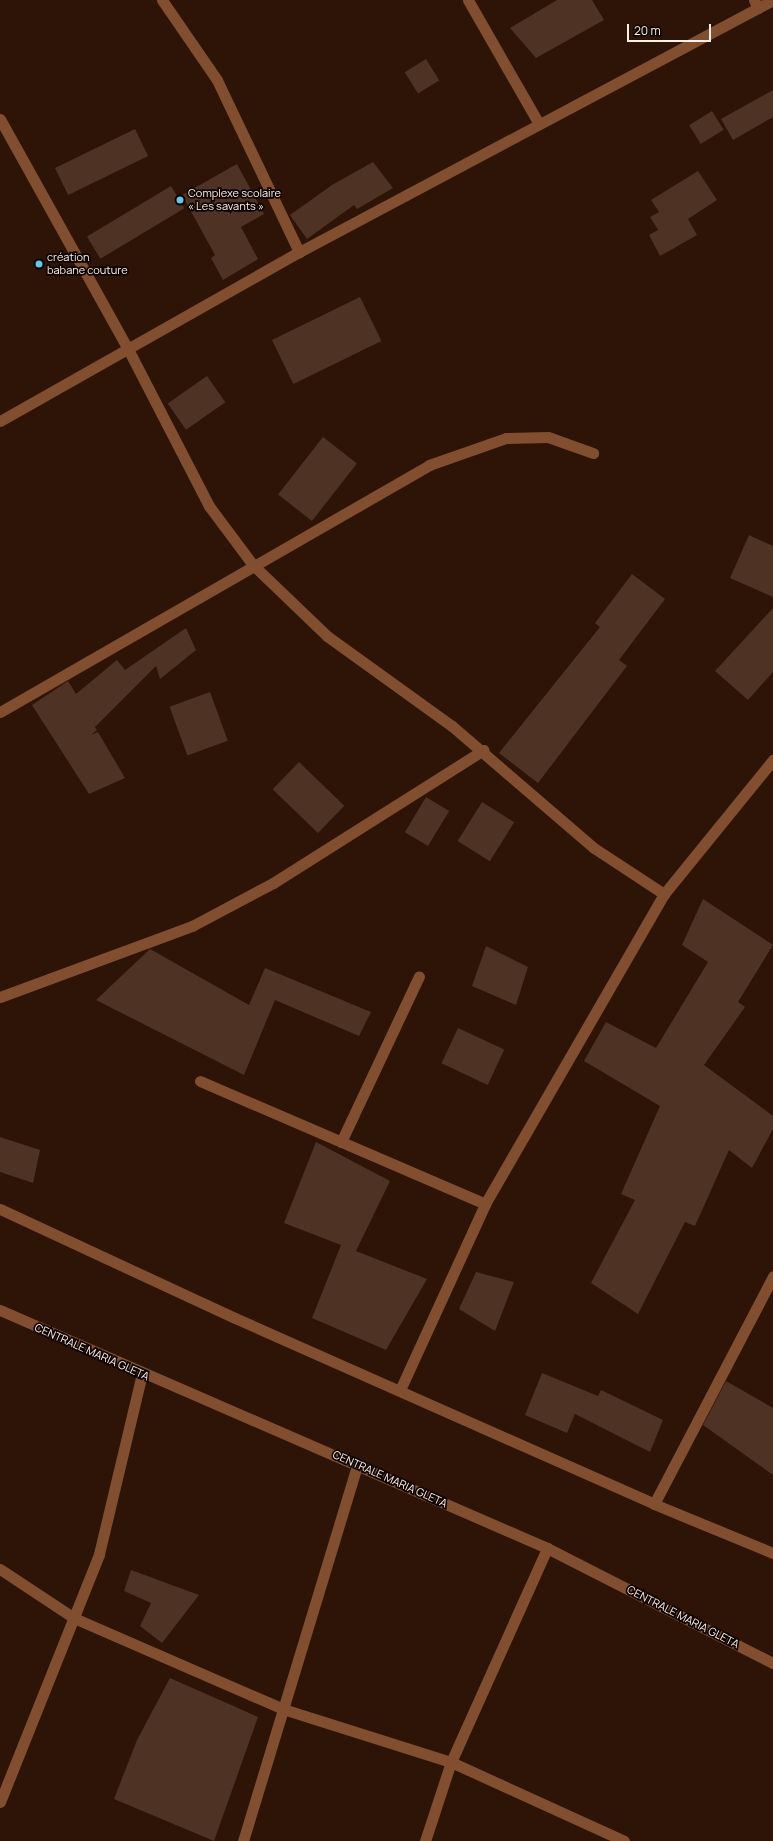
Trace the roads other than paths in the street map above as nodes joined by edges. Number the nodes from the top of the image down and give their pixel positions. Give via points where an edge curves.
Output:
1 (162, 0) edge
2 (468, 0) edge
3 (773, 0) edge
4 (756, 4) edge
5 (0, 119) edge
6 (539, 124) junction
7 (298, 252) junction
8 (128, 349) junction
9 (0, 421) edge
10 (593, 453) dead end
11 (252, 565) junction
12 (0, 712) edge
13 (483, 750) junction
14 (773, 760) edge
15 (664, 894) junction
16 (419, 976) dead end
17 (0, 997) edge
18 (200, 1081) dead end
19 (341, 1142) junction
20 (485, 1204) junction
21 (0, 1209) edge
22 (773, 1276) edge
23 (0, 1310) edge
24 (142, 1374) junction
25 (400, 1390) junction
26 (357, 1465) junction
27 (654, 1504) junction
28 (547, 1548) junction
29 (773, 1553) edge
30 (0, 1569) edge
31 (74, 1618) junction
32 (773, 1663) edge
33 (283, 1709) junction
34 (451, 1762) junction
35 (0, 1802) edge
36 (243, 1841) edge
37 (425, 1841) edge
38 (624, 1841) edge

1 - 7 street via 217,80
2 - 6 street
3 - 4 street
4 - 6 street
5 - 8 street
6 - 7 street
7 - 8 street
8 - 9 street
8 - 11 street via 209,506
10 - 11 street via 548,437 506,438 429,465
11 - 12 street
11 - 13 street via 327,636
13 - 15 street via 594,848
13 - 17 street via 273,883 192,926
14 - 15 street
15 - 20 street
16 - 19 street
18 - 19 street
19 - 20 street
20 - 25 street
21 - 25 street
22 - 27 street
23 - 24 street, CENTRALE MARIA GLETA
24 - 26 street, CENTRALE MARIA GLETA
24 - 31 street via 99,1554
25 - 27 street
26 - 28 street, CENTRALE MARIA GLETA
26 - 33 street
27 - 29 street
28 - 32 street, CENTRALE MARIA GLETA
28 - 34 street
30 - 31 street
31 - 33 street
31 - 35 street
33 - 34 street
33 - 36 street
34 - 37 street
34 - 38 street

